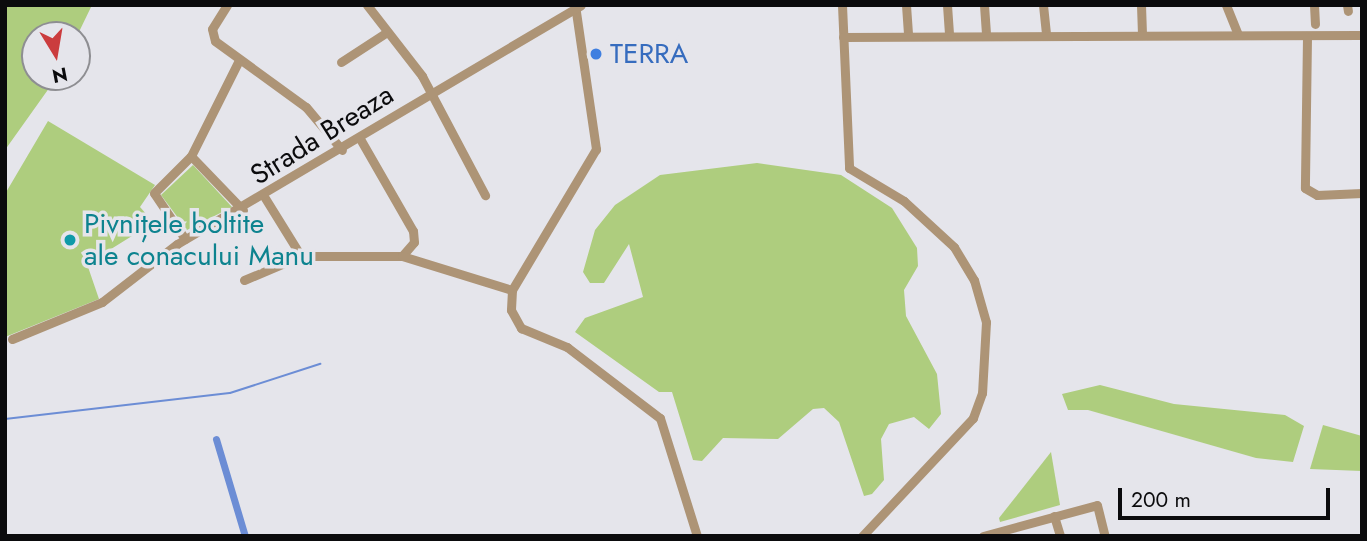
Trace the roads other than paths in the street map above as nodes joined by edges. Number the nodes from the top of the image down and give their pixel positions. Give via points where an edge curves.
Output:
1 (228, 5) edge
2 (367, 5) edge
3 (842, 5) edge
4 (906, 5) edge
5 (947, 5) edge
6 (984, 5) edge
7 (1043, 5) edge
8 (1141, 5) edge
9 (1226, 5) edge
10 (1314, 5) edge
11 (578, 6) edge
12 (1315, 24) dead end
13 (387, 32) junction
14 (949, 34) junction
15 (986, 34) junction
16 (1142, 34) junction
17 (1238, 34) junction
18 (908, 35) junction
19 (1046, 35) junction
20 (1362, 35) edge
21 (843, 37) junction
22 (1307, 37) junction
23 (238, 62) junction
24 (341, 62) dead end
25 (430, 93) junction
26 (360, 139) junction
27 (342, 150) junction
28 (191, 156) junction
29 (1362, 193) edge
30 (485, 195) dead end
31 (265, 198) junction
32 (243, 210) junction
33 (185, 239) junction
34 (301, 256) junction
35 (402, 256) junction
36 (244, 280) dead end
37 (512, 290) junction
38 (12, 339) dead end
39 (1054, 516) junction
40 (1005, 533) edge
41 (697, 536) edge
42 (862, 536) edge
43 (983, 536) edge
44 (1060, 536) edge
45 (1105, 536) edge

1 - 23 street via 213,35
2 - 13 street
3 - 21 street
4 - 18 street
5 - 14 street
6 - 15 street
7 - 19 street
8 - 16 street
9 - 17 street
10 - 12 street
11 - 25 street, Strada Breaza
11 - 37 street via 596,149
13 - 24 street
13 - 25 street
14 - 15 street
14 - 18 street
15 - 19 street
16 - 17 street
16 - 19 street
17 - 22 street
18 - 21 street
20 - 22 street
21 - 42 street via 849,169 904,201 954,247 974,280 986,322 982,393 973,418
22 - 29 street via 1305,188 1317,195
23 - 27 street via 306,107
23 - 28 street
25 - 26 street, Strada Breaza
25 - 30 street
26 - 27 street, Strada Breaza
26 - 35 street via 413,232 412,247
27 - 31 street, Strada Breaza
28 - 32 street
28 - 33 street via 153,195
31 - 32 street, Strada Breaza
31 - 34 street
32 - 33 street, Strada Breaza
33 - 38 street, Strada Breaza via 95,306
34 - 35 street
34 - 36 street
35 - 37 street
37 - 41 street via 511,310 521,328 567,347 660,418
39 - 40 street
39 - 44 street
39 - 45 street via 1097,505
40 - 43 street

